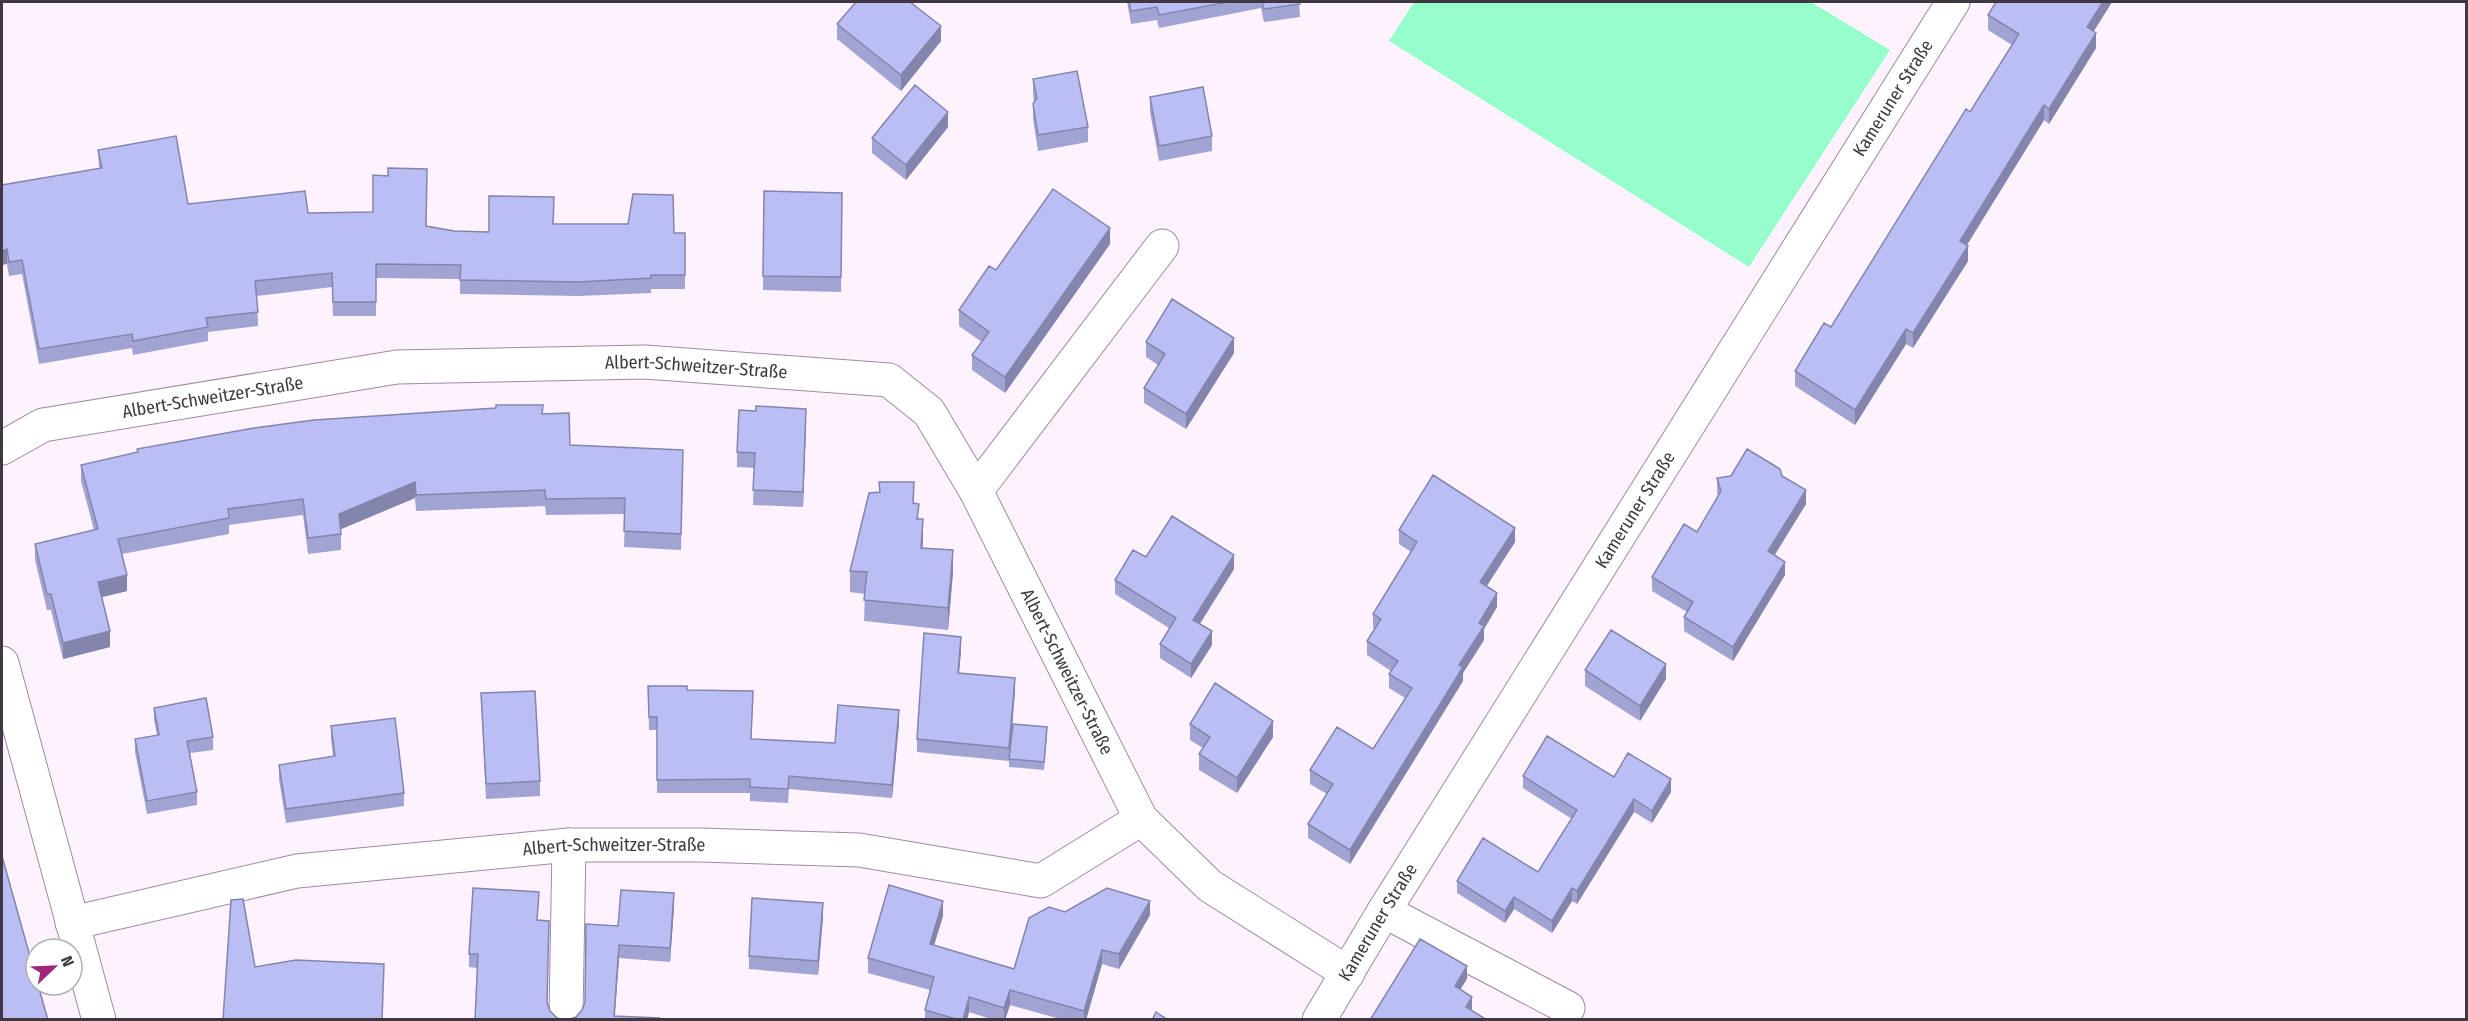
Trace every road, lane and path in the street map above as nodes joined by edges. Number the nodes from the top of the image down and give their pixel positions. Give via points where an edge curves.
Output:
1 (1953, 2) edge
2 (1162, 246) dead end
3 (2, 448) edge
4 (976, 491) junction
5 (2, 663) edge
6 (1141, 819) junction
7 (569, 845) junction
8 (1384, 911) junction
9 (72, 923) junction
10 (1348, 973) junction
11 (1568, 1008) dead end
12 (566, 1015) dead end
13 (99, 1020) edge
14 (1319, 1020) edge

1 - 8 street, Kameruner Straße
2 - 4 street
3 - 4 street, Albert-Schweitzer-Straße via 43,425 397,367 645,363 889,380 929,412
4 - 6 street, Albert-Schweitzer-Straße
5 - 9 street
6 - 7 street, Albert-Schweitzer-Straße via 1041,881 859,850
6 - 10 street, Albert-Schweitzer-Straße via 1210,886
7 - 9 street, Albert-Schweitzer-Straße via 297,871
7 - 12 street
8 - 10 street, Kameruner Straße
8 - 11 street
9 - 13 street
10 - 14 street, Kameruner Straße

